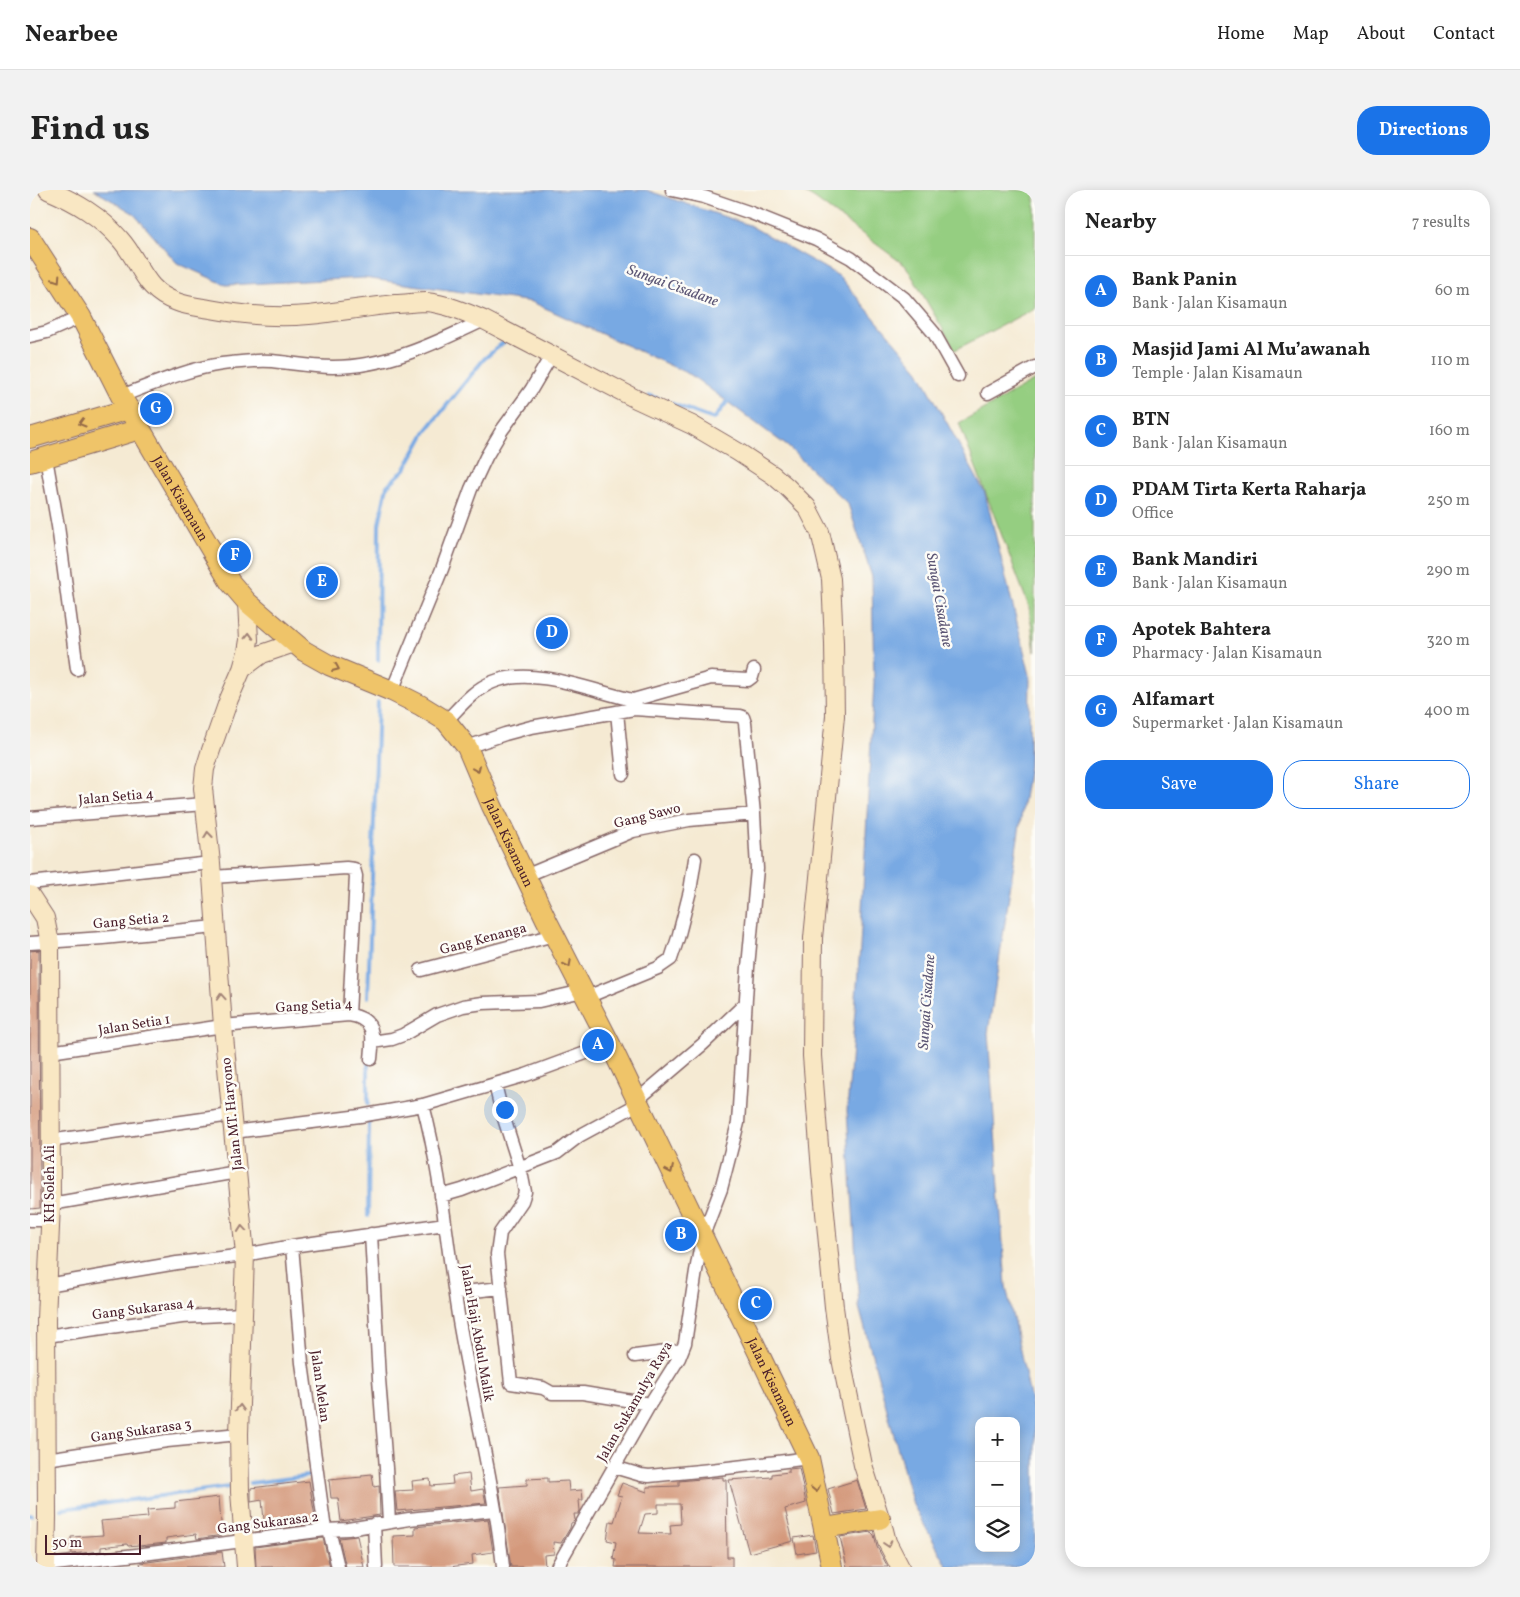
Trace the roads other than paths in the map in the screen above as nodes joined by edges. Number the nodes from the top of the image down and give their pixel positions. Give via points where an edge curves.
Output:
1 (48, 190) edge
2 (672, 190) edge
3 (30, 238) edge
4 (82, 317) junction
5 (484, 320) junction
6 (30, 336) edge
7 (551, 356) junction
8 (1035, 367) edge
9 (958, 376) dead end
10 (988, 393) dead end
11 (125, 402) junction
12 (140, 429) junction
13 (30, 438) edge
14 (38, 460) edge
15 (247, 602) junction
16 (294, 643) junction
17 (77, 669) dead end
18 (242, 669) junction
19 (754, 670) dead end
20 (392, 691) junction
21 (633, 704) junction
22 (617, 712) junction
23 (446, 721) junction
24 (467, 747) junction
25 (623, 774) dead end
26 (204, 804) junction
27 (754, 814) junction
28 (30, 818) edge
29 (695, 859) dead end
30 (211, 870) junction
31 (525, 876) junction
32 (30, 883) edge
33 (30, 895) edge
34 (215, 928) junction
35 (554, 935) junction
36 (50, 942) junction
37 (30, 943) edge
38 (421, 970) dead end
39 (585, 994) junction
40 (746, 1004) junction
41 (349, 1015) junction
42 (222, 1026) junction
43 (372, 1042) junction
44 (610, 1044) junction
45 (50, 1052) junction
46 (371, 1060) dead end
47 (495, 1084) junction
48 (637, 1103) junction
49 (423, 1105) junction
50 (231, 1115) junction
51 (233, 1132) junction
52 (49, 1141) junction
53 (519, 1167) junction
54 (237, 1172) junction
55 (441, 1196) junction
56 (50, 1212) junction
57 (30, 1220) edge
58 (445, 1224) junction
59 (371, 1234) junction
60 (702, 1238) junction
61 (292, 1246) junction
62 (245, 1255) junction
63 (47, 1285) junction
64 (501, 1288) junction
65 (455, 1293) junction
66 (243, 1314) junction
67 (46, 1336) junction
68 (682, 1350) junction
69 (635, 1356) dead end
70 (650, 1404) junction
71 (240, 1434) junction
72 (809, 1458) junction
73 (46, 1459) junction
74 (614, 1467) junction
75 (494, 1510) junction
76 (880, 1519) junction
77 (389, 1522) junction
78 (374, 1524) junction
79 (824, 1528) junction
80 (327, 1530) junction
81 (244, 1540) junction
82 (46, 1566) edge
83 (246, 1567) edge
84 (338, 1567) edge
85 (376, 1567) edge
86 (503, 1567) edge
87 (557, 1567) edge
88 (832, 1567) edge
89 (900, 1567) edge

1 - 5 street via 106,223 122,241 154,290 177,302 229,312 283,316 424,302
2 - 9 street via 751,213 816,239 851,258 904,298 934,333
3 -> 4 main road, Jalan Kisamaun
4 - 6 street
4 - 11 main road, Jalan Kisamaun
5 - 7 street
5 - 11 street via 422,348 377,362 332,367 270,361 221,365 165,379
7 - 20 street via 486,457
7 - 76 street via 692,425 773,475 807,507 820,532 831,579 835,716 813,938 812,1056 820,1170 841,1359 863,1465
8 - 10 street
11 - 12 main road, Jalan Kisamaun
11 -> 13 main road
12 - 14 main road
12 - 15 main road, Jalan Kisamaun via 230,582
14 - 17 street via 58,526
15 - 16 main road, Jalan Kisamaun
18 -> 15 street, Jalan MT. Haryono via 249,640
16 - 18 street, Jalan MT. Haryono via 262,654
16 -> 20 main road, Jalan Kisamaun via 329,665
18 - 26 street, Jalan MT. Haryono via 205,769
19 - 21 street via 754,675 748,680 711,678
20 - 23 main road, Jalan Kisamaun
21 - 22 street
21 - 23 street via 584,686 556,680 507,678 474,693
21 - 27 street, Jalan Sukamulya Raya via 743,717
22 - 24 street via 531,727
22 - 25 street
23 - 24 main road, Jalan Kisamaun
24 -> 31 main road, Jalan Kisamaun
26 - 28 street, Jalan Setia 4
30 -> 26 street, Jalan MT. Haryono
27 - 31 street, Gang Sawo via 688,820 633,831
27 - 40 street, Jalan Sukamulya Raya via 757,869
29 - 39 street via 671,959 658,968
30 - 32 street
30 - 34 street, Jalan MT. Haryono
30 - 41 street via 354,869
31 - 35 main road, Jalan Kisamaun
33 - 36 street, KH Soleh Ali via 45,918
34 - 36 street, Gang Setia 2
42 -> 34 street, Jalan MT. Haryono
35 - 38 street, Gang Kenanga
35 -> 39 main road, Jalan Kisamaun
36 - 37 street, Gang Setia 2
36 - 45 street, KH Soleh Ali
39 - 43 street via 539,1001 462,1006 437,1015 392,1039
39 - 44 main road, Jalan Kisamaun
40 - 48 street
40 - 60 street, Jalan Sukamulya Raya via 738,1123 721,1189
41 - 42 street, Gang Setia 4
41 - 43 street, Gang Setia 4 via 369,1025 373,1033
42 - 45 street, Jalan Setia 1
42 - 50 street, Jalan MT. Haryono
43 - 46 street, Gang Setia 4
44 - 47 street
44 - 48 main road, Jalan Kisamaun
45 - 52 street, KH Soleh Ali
47 - 49 street
47 - 53 street
48 - 53 street via 579,1136 557,1153
48 -> 60 main road, Jalan Kisamaun
49 - 51 street
49 - 55 street, Jalan Haji Abdul Malik
50 - 51 street, Jalan MT. Haryono
50 - 52 street
51 - 54 street, Jalan MT. Haryono
52 - 56 street, KH Soleh Ali
53 - 55 street
53 - 64 street via 524,1195 500,1234
54 - 56 street
62 -> 54 street, Jalan MT. Haryono
55 - 58 street, Jalan Haji Abdul Malik
56 - 57 street
56 - 63 street, KH Soleh Ali
58 - 59 street
58 - 65 street, Jalan Haji Abdul Malik
59 - 61 street
59 - 77 street
60 - 68 street, Jalan Sukamulya Raya
60 - 72 main road, Jalan Kisamaun
61 - 62 street
61 - 80 street, Jalan Melan via 302,1363
62 - 63 street
62 - 66 street, Jalan MT. Haryono
63 - 67 street, KH Soleh Ali
64 - 65 street
64 - 70 street via 512,1382 552,1393 582,1393
65 - 75 street, Jalan Haji Abdul Malik
66 - 67 street, Gang Sukarasa 4 via 182,1317
71 -> 66 street, Jalan MT. Haryono
67 - 73 street, KH Soleh Ali
68 - 69 street
68 - 70 street, Jalan Sukamulya Raya
70 - 74 street, Jalan Sukamulya Raya
71 - 73 street, Gang Sukarasa 3
71 - 81 street, Jalan MT. Haryono
72 - 74 street via 650,1476
72 -> 79 main road, Jalan Kisamaun
73 - 82 street, KH Soleh Ali
74 - 87 street, Jalan Sukamulya Raya
75 - 77 street, Gang Sukarasa 2
75 - 86 street, Jalan Haji Abdul Malik
76 - 79 main road
76 -> 89 street via 886,1542
77 - 78 street, Gang Sukarasa 2
78 - 80 street, Gang Sukarasa 2
78 - 85 street
79 - 88 main road, Jalan Kisamaun
80 - 81 street, Gang Sukarasa 2
80 - 84 street, Jalan Melan
81 - 82 street, Gang Sukarasa 2
81 - 83 street, Jalan MT. Haryono

